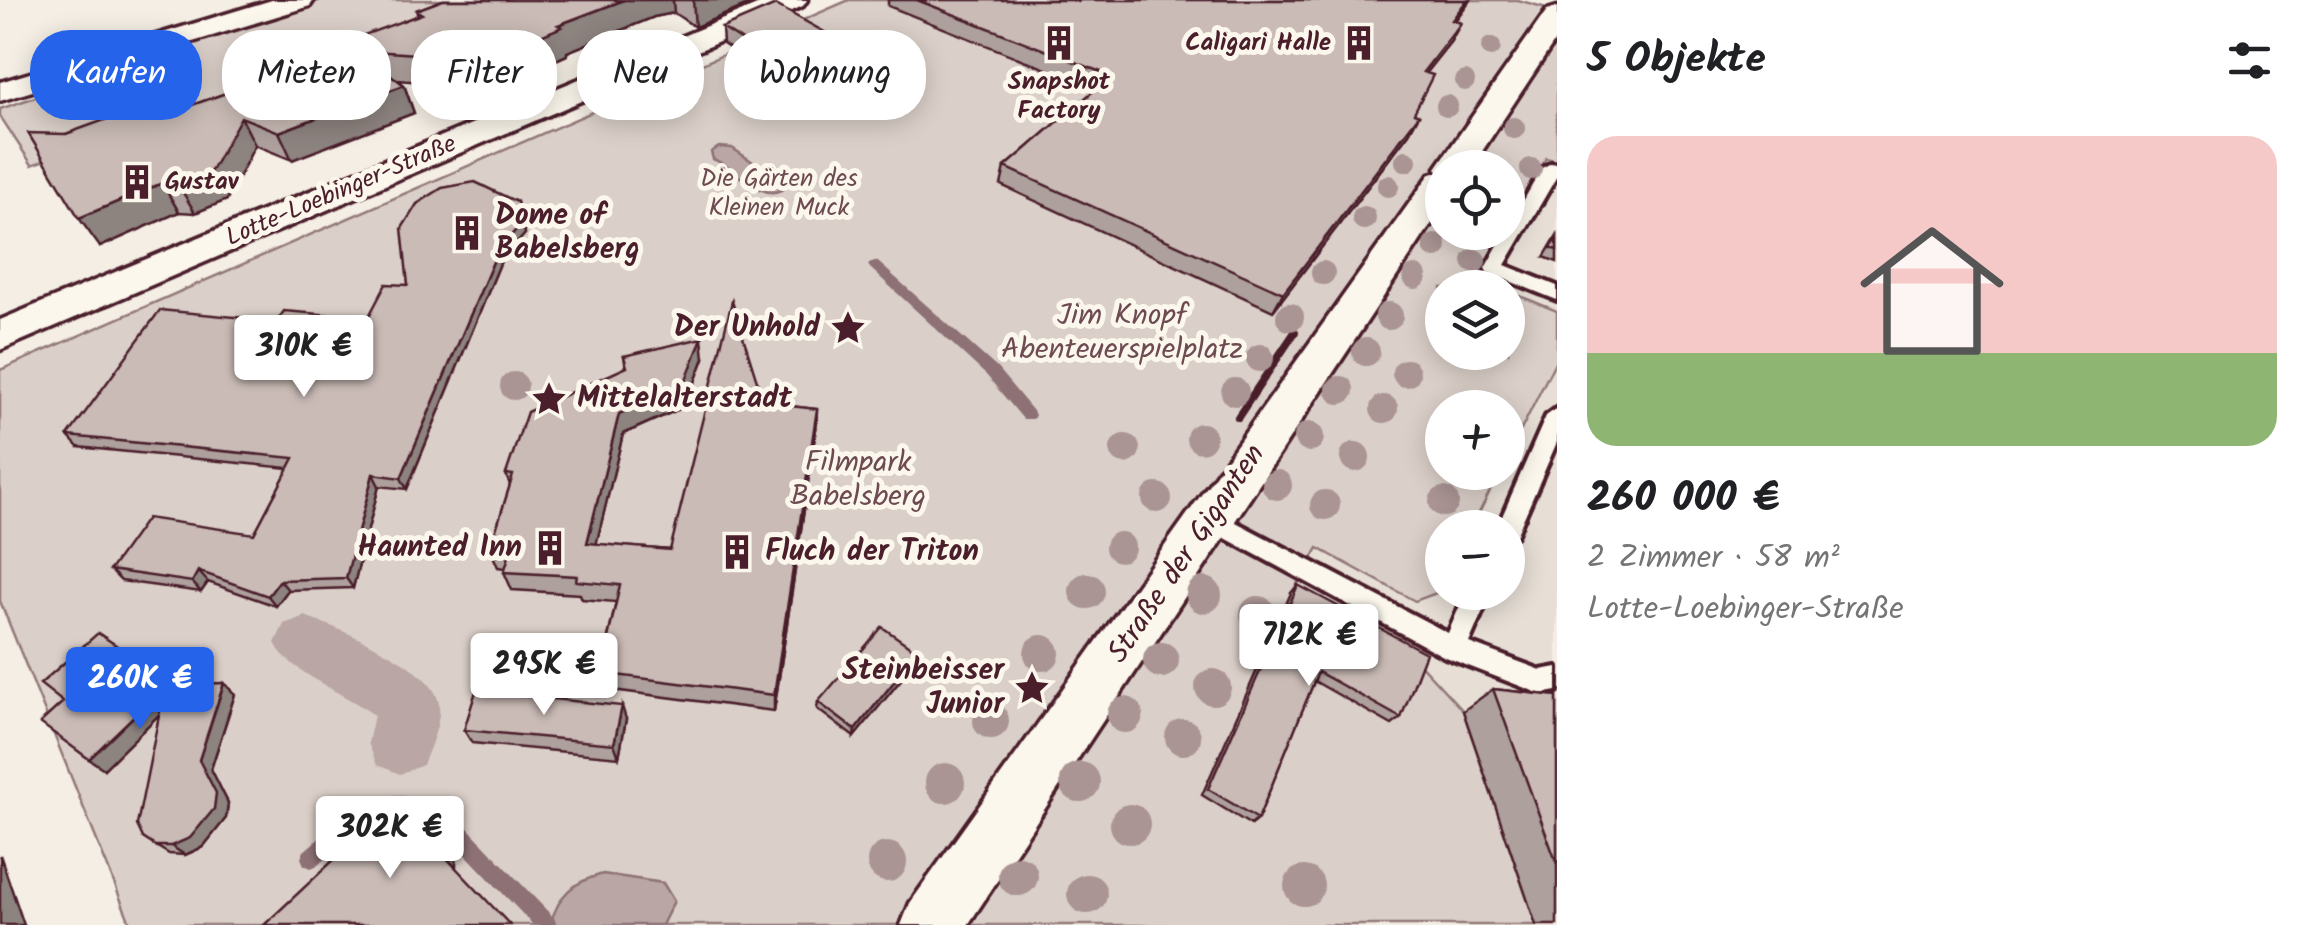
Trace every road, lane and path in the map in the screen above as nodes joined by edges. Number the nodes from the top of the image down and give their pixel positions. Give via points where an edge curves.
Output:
1 (300, 0) edge
2 (793, 0) edge
3 (1557, 16) edge
4 (0, 92) edge
5 (1465, 150) edge
6 (1557, 171) edge
7 (1425, 207) edge
8 (1557, 293) edge
9 (0, 336) edge
10 (1557, 416) edge
11 (1516, 510) edge
12 (1211, 519) junction
13 (1471, 610) edge
14 (1454, 649) junction
15 (1557, 679) edge
16 (932, 925) edge

1 - 4 street
2 - 9 street, Lotte-Loebinger-Straße
3 - 5 street
6 - 8 lane via 1551,168 1494,268
7 - 12 street, Straße der Giganten
10 - 11 lane
12 - 14 lane
12 - 16 street, Straße der Giganten
13 - 14 lane
14 - 15 lane via 1541,682

